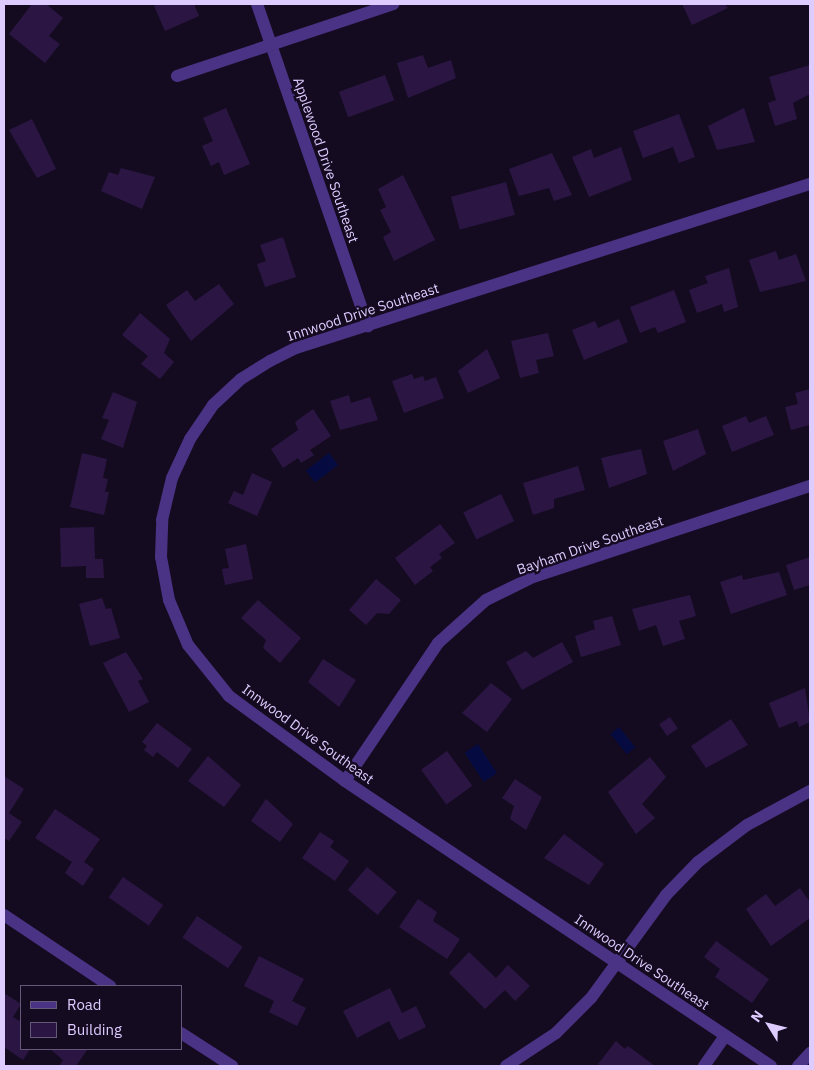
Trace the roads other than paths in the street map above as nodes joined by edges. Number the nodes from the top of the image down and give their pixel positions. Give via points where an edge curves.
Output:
1 (257, 4) edge
2 (393, 4) edge
3 (270, 43) junction
4 (177, 76) dead end
5 (810, 184) edge
6 (368, 326) junction
7 (810, 486) edge
8 (345, 780) junction
9 (810, 790) edge
10 (4, 915) edge
11 (616, 963) junction
12 (109, 985) edge
13 (182, 1034) edge
14 (725, 1036) junction
15 (810, 1053) edge
16 (232, 1066) edge
17 (506, 1066) edge
18 (704, 1066) edge
19 (771, 1066) edge
20 (798, 1066) edge

1 - 3 street, Applewood Drive Southeast
2 - 3 street
3 - 4 street
3 - 6 street, Applewood Drive Southeast
5 - 6 street, Innwood Drive Southeast
6 - 8 street, Innwood Drive Southeast via 296,348 241,379 213,405 190,439 172,478 162,520 165,585 188,645 229,696
7 - 8 street, Bayham Drive Southeast via 533,577 486,600 438,643
8 - 11 street, Innwood Drive Southeast
9 - 11 street via 762,815 698,862 666,895
10 - 12 street
11 - 14 street, Innwood Drive Southeast
11 - 17 street via 591,998 556,1033
13 - 16 street
14 - 18 street
14 - 19 street, Innwood Drive Southeast
15 - 20 street

